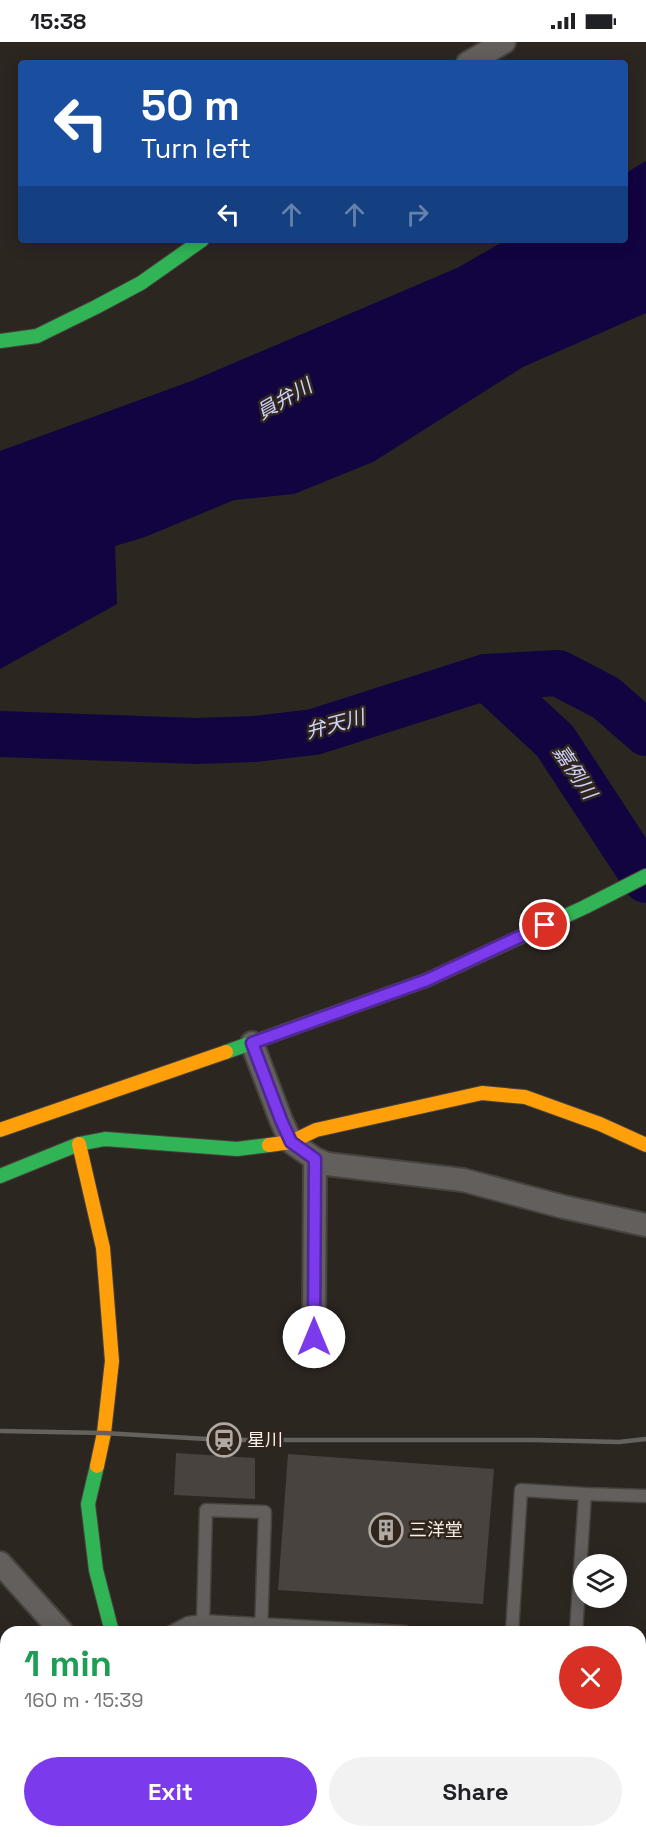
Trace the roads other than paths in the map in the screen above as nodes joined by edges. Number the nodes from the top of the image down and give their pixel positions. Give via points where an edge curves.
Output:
1 (504, 42) edge
2 (473, 60) edge
3 (198, 243) edge
4 (0, 341) edge
5 (646, 876) edge
6 (252, 1043) junction
7 (0, 1130) edge
8 (291, 1142) junction
9 (78, 1144) junction
10 (646, 1145) edge
11 (315, 1159) junction
12 (0, 1176) edge
13 (646, 1225) edge
14 (314, 1337) dead end
15 (585, 1494) junction
16 (646, 1496) edge
17 (0, 1563) edge
18 (203, 1621) junction
19 (57, 1626) edge
20 (110, 1626) edge
21 (182, 1626) edge
22 (215, 1626) edge
23 (262, 1626) edge
24 (512, 1626) edge
25 (576, 1626) edge

1 - 2 street
3 - 4 street via 141,283 96,307 37,336
5 - 6 street via 427,980
6 - 7 street
6 - 8 street
8 - 9 street via 237,1149 105,1139
8 - 10 street via 316,1130 482,1093 525,1097
8 - 11 street
9 - 12 street
9 - 20 street via 103,1248 112,1361 104,1432 88,1504 96,1570
11 - 13 street via 327,1164 463,1180
11 - 14 street
15 - 16 lane
15 - 24 lane via 521,1491
15 - 25 lane
17 - 19 street
18 - 21 lane
18 - 22 lane
18 - 23 lane via 206,1510 266,1512

